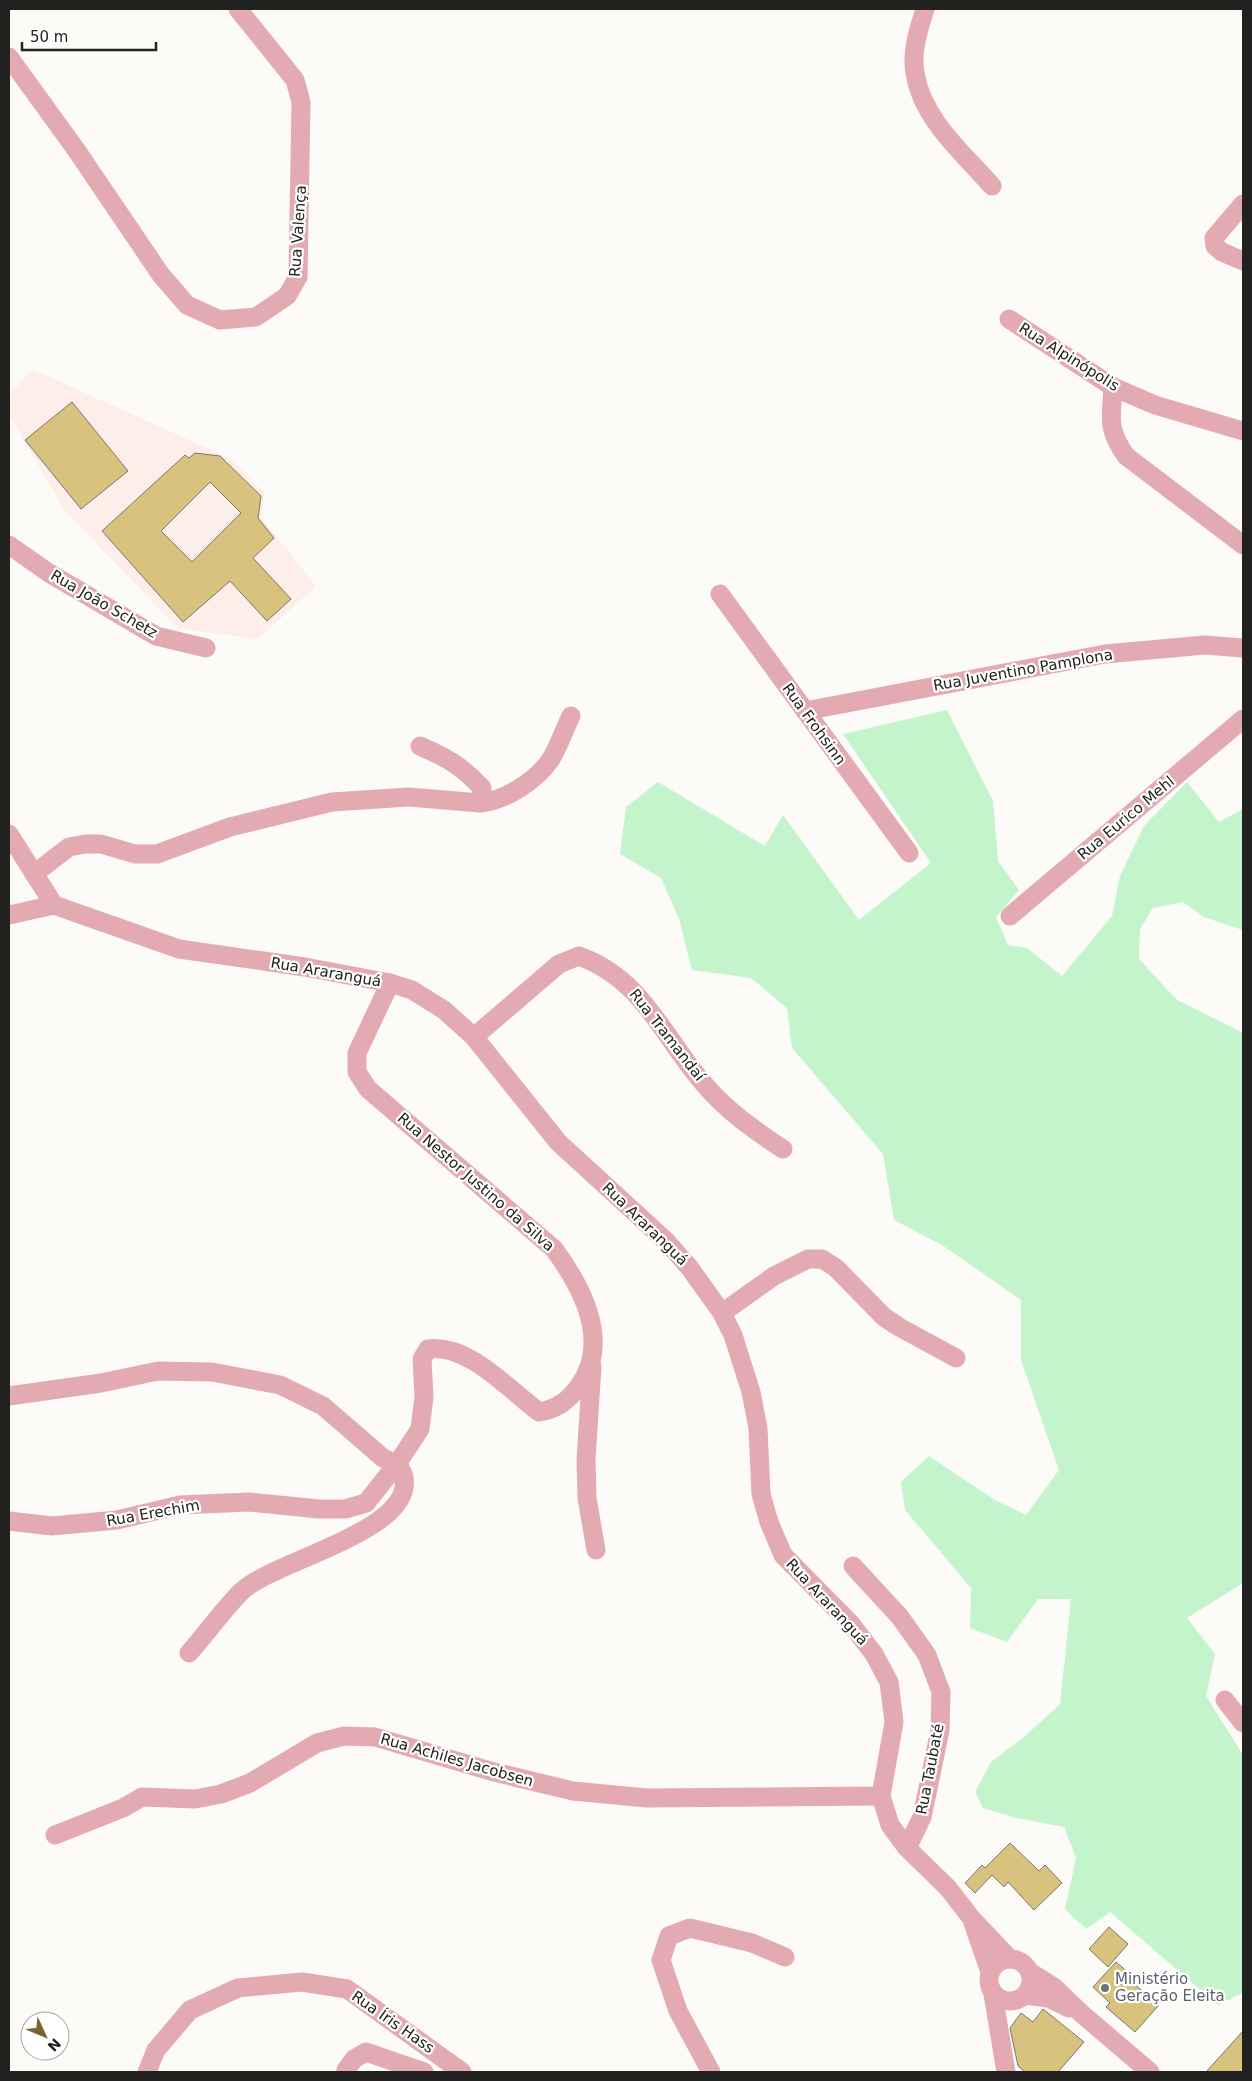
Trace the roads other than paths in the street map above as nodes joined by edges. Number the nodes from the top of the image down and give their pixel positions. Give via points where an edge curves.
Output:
1 (238, 9) edge
2 (925, 9) edge
3 (9, 57) edge
4 (992, 186) dead end
5 (1243, 204) edge
6 (1243, 261) edge
7 (1009, 319) dead end
8 (1113, 387) junction
9 (1243, 431) edge
10 (9, 545) edge
11 (1243, 545) edge
12 (720, 594) dead end
13 (206, 648) dead end
14 (1243, 648) edge
15 (805, 711) junction
16 (571, 716) dead end
17 (1243, 719) edge
18 (420, 746) dead end
19 (480, 804) junction
20 (9, 834) edge
21 (909, 853) dead end
22 (34, 874) junction
23 (54, 905) junction
24 (9, 916) edge
25 (1010, 916) dead end
26 (390, 983) junction
27 (474, 1037) junction
28 (783, 1149) dead end
29 (722, 1313) junction
30 (593, 1355) junction
31 (956, 1358) dead end
32 (9, 1396) edge
33 (398, 1464) junction
34 (9, 1521) edge
35 (596, 1550) dead end
36 (852, 1566) dead end
37 (188, 1653) dead end
38 (1225, 1700) dead end
39 (1243, 1723) edge
40 (881, 1796) junction
41 (55, 1835) dead end
42 (907, 1848) junction
43 (972, 1919) junction
44 (785, 1957) dead end
45 (1010, 1959) junction
46 (990, 1972) junction
47 (1030, 1972) junction
48 (993, 1994) junction
49 (1021, 1998) junction
50 (1082, 2014) junction
51 (998, 2027) junction
52 (147, 2072) edge
53 (347, 2072) edge
54 (424, 2072) edge
55 (462, 2072) edge
56 (711, 2072) edge
57 (1006, 2072) edge
58 (1150, 2072) edge

1 - 3 street, Rua Valença via 295,80 301,102 298,277 287,296 256,317 220,320 187,305 161,275 78,151
2 - 4 street via 917,37 914,72 924,104 941,129
5 - 6 street via 1214,238 1215,246 1222,252
7 - 8 street, Rua Alpinópolis
8 - 9 street, Rua Alpinópolis via 1156,405
8 - 11 street via 1110,422 1115,439 1126,456
10 - 13 street, Rua João Schetz via 49,573 156,636
12 - 15 street, Rua Frohsinn
14 - 15 street, Rua Juventino Pamplona via 1205,645 1105,654
15 - 21 street, Rua Frohsinn
16 - 19 street via 551,759 534,777 492,802
17 - 25 street, Rua Eurico Mehl
18 - 19 street via 464,769 482,788
19 - 22 street via 409,797 332,802 230,827 158,854 135,854 101,844 69,847
20 - 22 street
22 - 23 street
23 - 24 street
23 - 26 street, Rua Araranguá via 179,949
26 - 27 street, Rua Araranguá via 412,990 444,1010
26 - 30 street, Rua Nestor Justino da Silva via 357,1053 357,1072 368,1089 554,1249 571,1272 586,1307 593,1333
27 - 28 street, Rua Tramandaí via 559,964 579,956 596,962 618,975 643,1000 704,1083 728,1109
27 - 29 street, Rua Araranguá via 558,1142 666,1241 690,1267
29 - 31 street via 774,1276 808,1259 822,1259 836,1268 884,1317
29 - 40 street, Rua Araranguá via 738,1349 751,1392 758,1428 761,1494 783,1555 851,1624 874,1654 889,1682 894,1722
30 - 33 street, Rua Nestor Justino da Silva via 584,1379 571,1397 553,1410 539,1412 484,1367 440,1347 428,1349 422,1359 424,1397 420,1429
30 - 35 street via 586,1460 587,1498
32 - 33 street via 158,1371 212,1372 280,1385 323,1406 383,1458
33 - 34 street, Rua Erechim via 366,1503 345,1509 282,1507 249,1502 180,1505 118,1520 52,1526
33 - 37 street via 404,1476 404,1491 377,1524 279,1568 244,1590
36 - 42 street, Rua Taubaté via 900,1616 927,1655 941,1692 940,1730 922,1817
38 - 39 street
40 - 41 street, Rua Achiles Jacobsen via 647,1798 573,1791 375,1737 344,1736 316,1743 250,1783 221,1794 195,1800 142,1797
40 - 42 street, Rua Araranguá via 890,1825
42 - 43 street, Rua Araranguá via 948,1888
43 - 45 street, Rua Araranguá
43 - 46 street, Rua Araranguá
44 - 56 street via 752,1943 690,1928 669,1936 661,1960 678,2011
45 - 46 street via 998,1963
45 - 47 street via 1021,1962
46 - 48 street via 988,1984
47 - 49 street via 1031,1983
47 - 50 street via 1054,1987
48 - 49 street via 1003,2001
48 - 51 street
49 - 50 street via 1048,1998
49 - 51 street
50 - 58 street
51 - 57 street
52 - 55 street, Rua Íris Hass via 156,2050 190,2010 238,1988 302,1982 347,1989
53 - 54 street via 354,2058 366,2052

